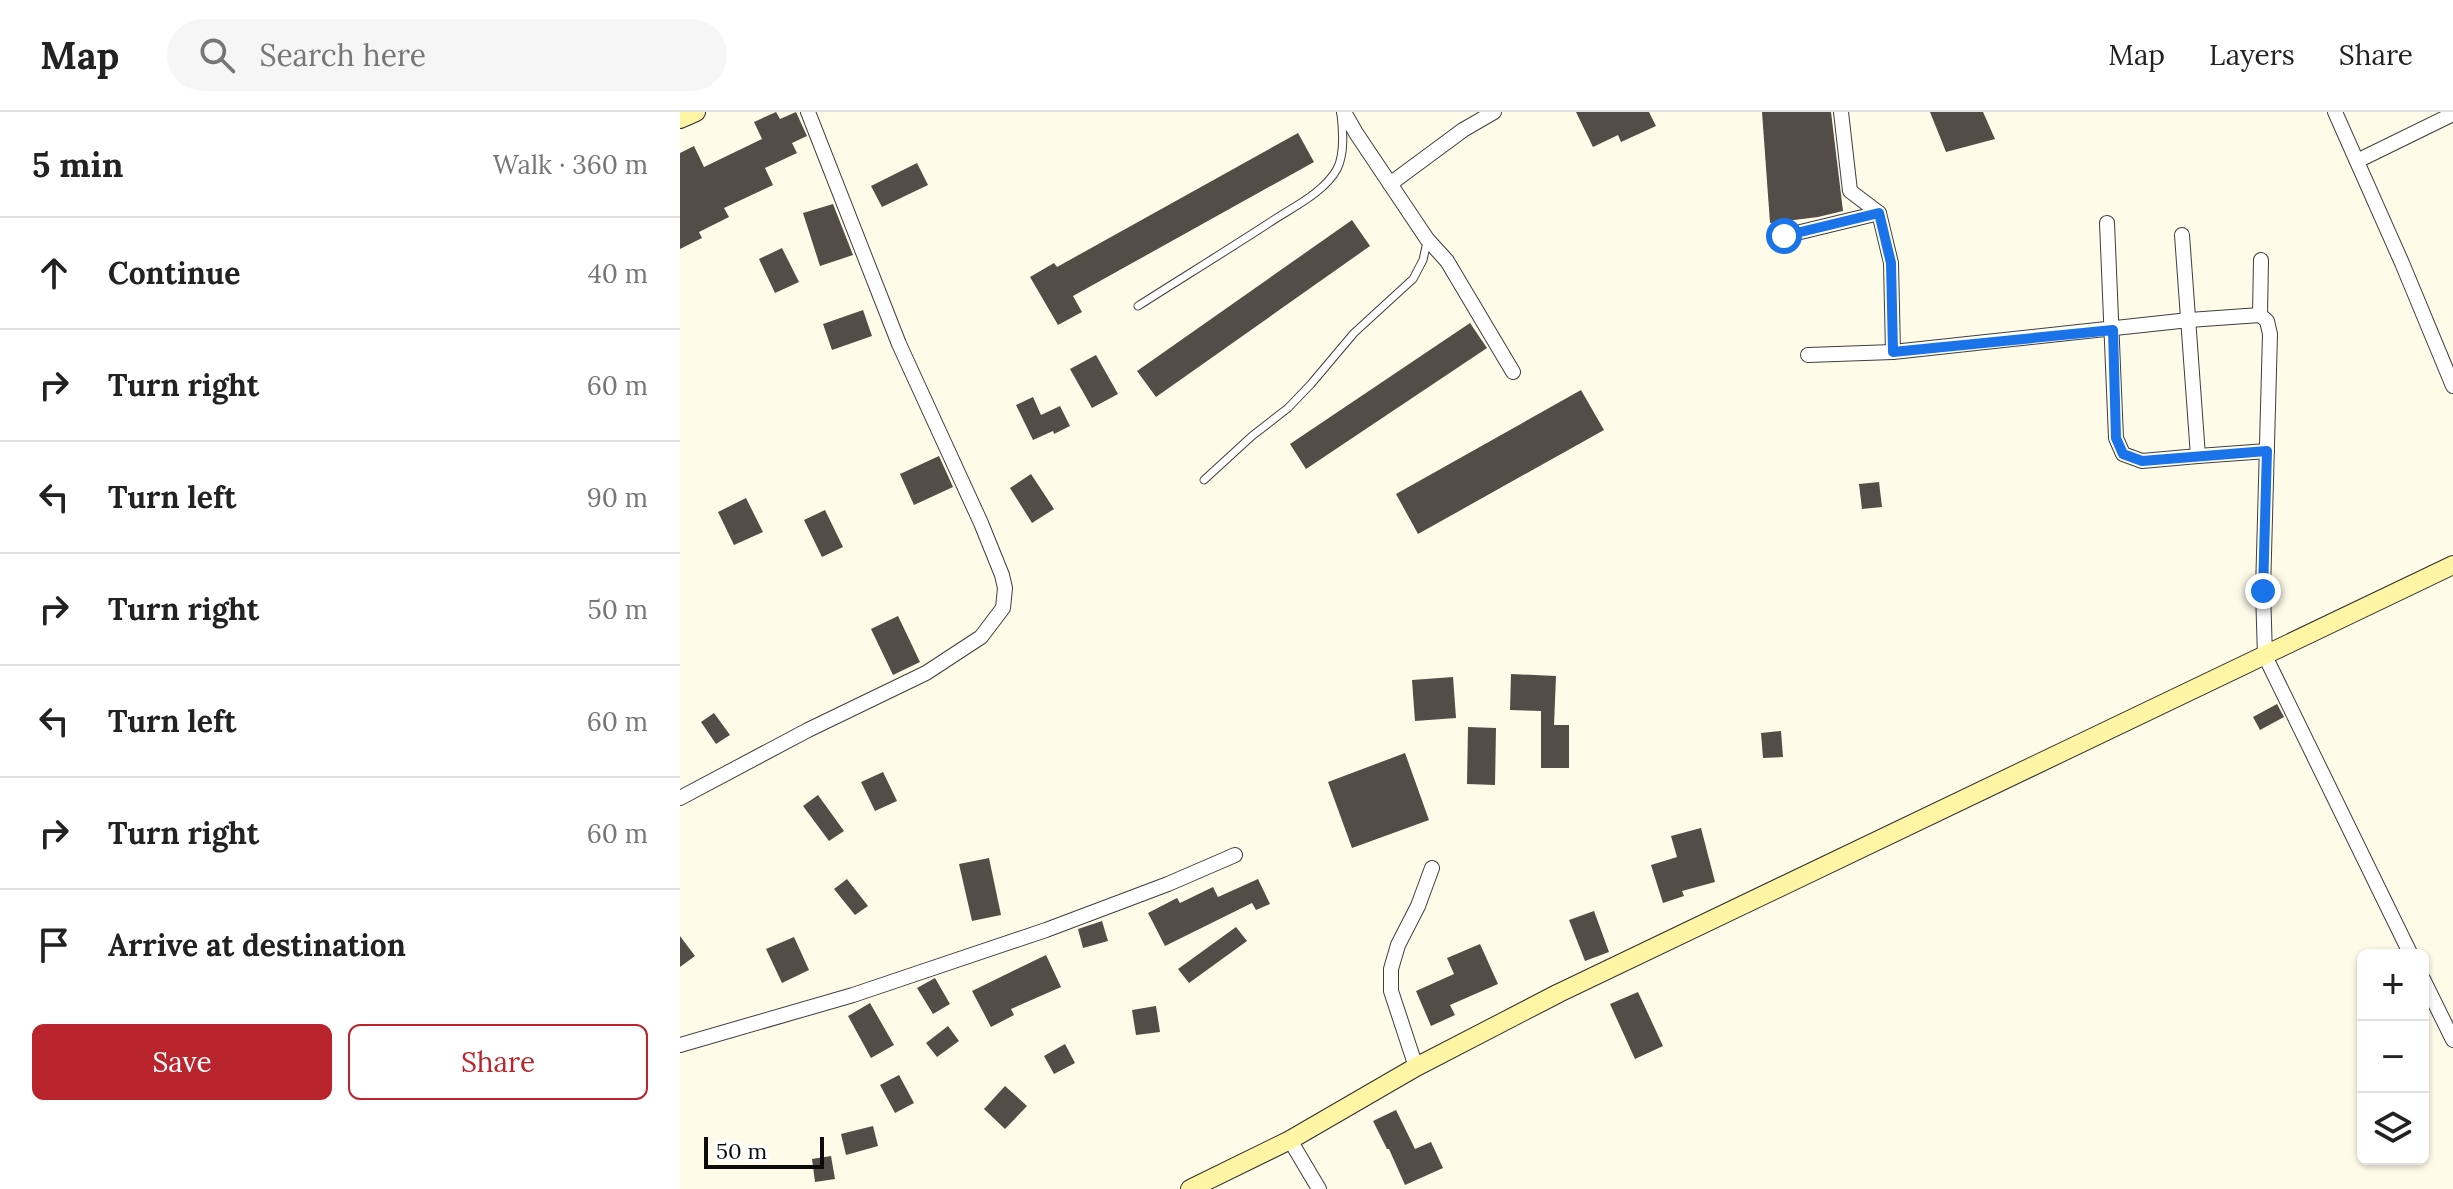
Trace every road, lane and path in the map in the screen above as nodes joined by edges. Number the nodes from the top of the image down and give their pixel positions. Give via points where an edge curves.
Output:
1 (696, 112) edge
2 (808, 112) edge
3 (1342, 112) edge
4 (1494, 112) edge
5 (1841, 112) edge
6 (2335, 112) edge
7 (2453, 114) edge
8 (680, 119) edge
9 (2357, 161) junction
10 (1390, 184) junction
11 (1879, 213) junction
12 (2107, 223) dead end
13 (2182, 235) dead end
14 (1784, 236) dead end
15 (1427, 239) junction
16 (2261, 260) dead end
17 (1138, 306) dead end
18 (2260, 315) junction
19 (2189, 320) junction
20 (2113, 330) junction
21 (1893, 352) junction
22 (1808, 355) dead end
23 (1513, 372) dead end
24 (2453, 386) edge
25 (2267, 451) junction
26 (2198, 456) junction
27 (1204, 480) dead end
28 (2453, 565) edge
29 (2265, 656) junction
30 (680, 798) edge
31 (1235, 855) dead end
32 (1432, 868) dead end
33 (2408, 949) edge
34 (2429, 991) edge
35 (2453, 1040) edge
36 (680, 1045) edge
37 (1416, 1067) junction
38 (1290, 1140) junction
39 (1190, 1189) edge
40 (1319, 1189) edge

1 - 8 street
2 - 30 street via 899,344 1002,575 1003,608 981,637 926,673
3 - 10 street
3 - 17 lane via 1341,157 1328,181
4 - 10 street
5 - 11 street via 1850,191
6 - 9 street
7 - 9 street
9 - 24 street
10 - 15 street
11 - 14 street
11 - 21 street via 1891,263
12 - 20 street
13 - 19 street
15 - 23 street via 1447,261
15 - 27 lane via 1413,279 1354,333 1288,408
16 - 18 street
18 - 19 street
18 - 25 street via 2270,334
19 - 20 street
19 - 26 street
20 - 21 street
20 - 26 street via 2116,438 2123,454 2142,461
21 - 22 street
25 - 26 street
25 - 29 street
28 - 29 street
29 - 33 street
29 - 37 street via 1735,907
31 - 36 street via 1046,930 853,995
32 - 37 street via 1391,969 1391,991
34 - 35 street
37 - 38 street
38 - 39 street
38 - 40 street

